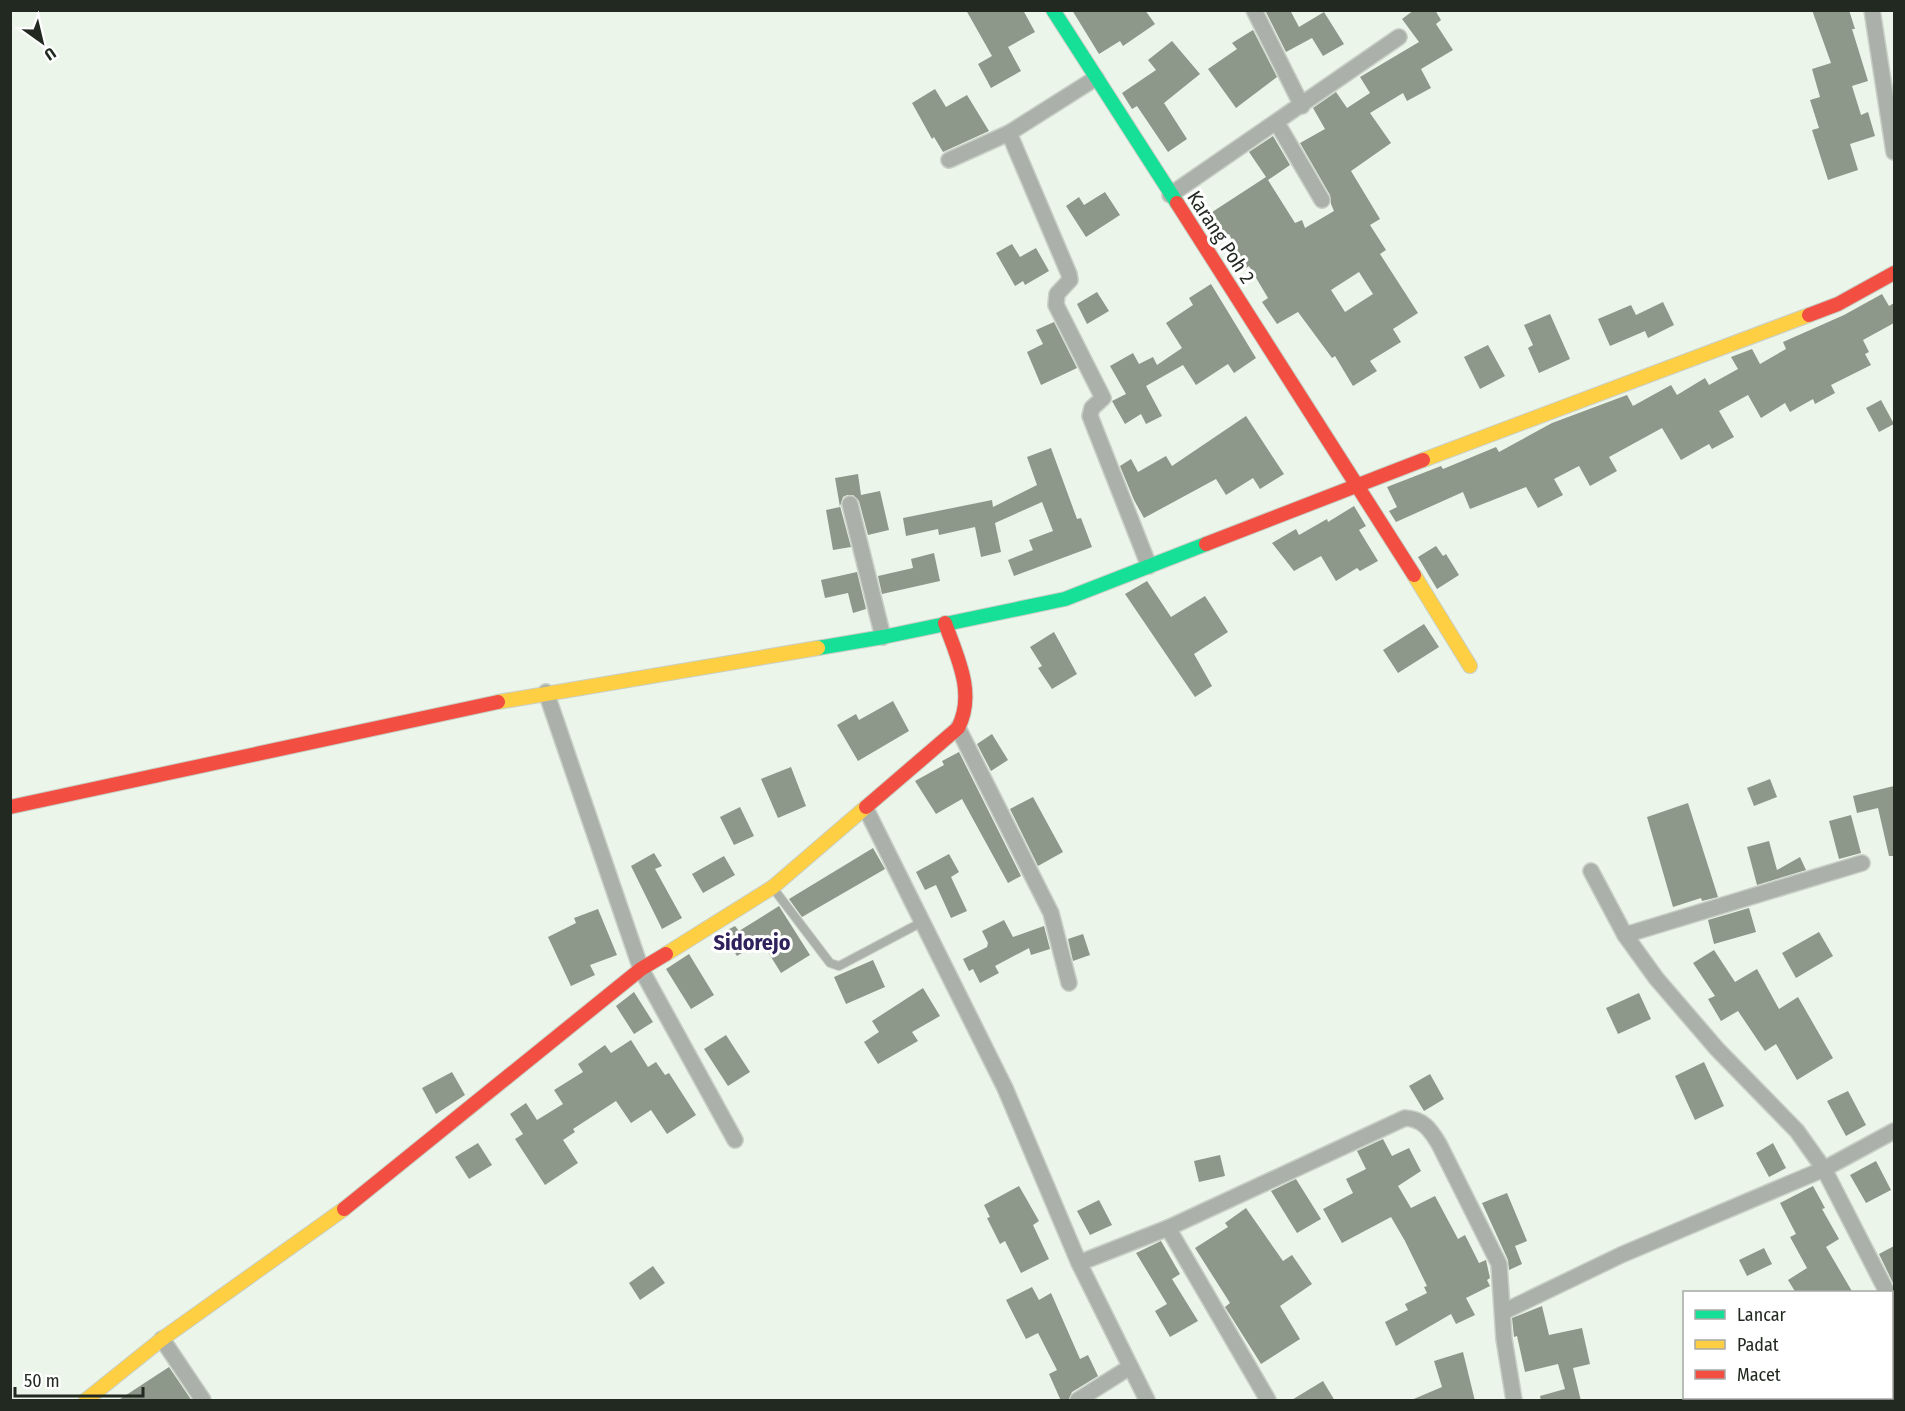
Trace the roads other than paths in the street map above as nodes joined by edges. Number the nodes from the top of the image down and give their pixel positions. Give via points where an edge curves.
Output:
1 (1053, 10) edge
2 (1254, 10) edge
3 (1872, 10) edge
4 (1399, 37) dead end
5 (1096, 78) junction
6 (1302, 106) junction
7 (1277, 123) junction
8 (1009, 133) junction
9 (1894, 152) edge
10 (949, 160) dead end
11 (1170, 195) junction
12 (1322, 200) dead end
13 (1894, 273) edge
14 (1358, 484) junction
15 (850, 504) dead end
16 (1149, 567) junction
17 (945, 623) junction
18 (883, 637) junction
19 (1470, 666) dead end
20 (546, 692) junction
21 (958, 728) junction
22 (10, 807) edge
23 (866, 809) junction
24 (1862, 864) dead end
25 (1591, 871) dead end
26 (772, 886) junction
27 (922, 922) junction
28 (1625, 935) junction
29 (641, 969) junction
30 (1069, 983) dead end
31 (1894, 1131) edge
32 (735, 1140) dead end
33 (1824, 1169) junction
34 (1168, 1228) junction
35 (1079, 1263) junction
36 (1886, 1291) edge
37 (1503, 1312) junction
38 (162, 1339) junction
39 (1130, 1367) junction
40 (86, 1401) edge
41 (203, 1401) edge
42 (1078, 1401) edge
43 (1148, 1401) edge
44 (1268, 1401) edge
45 (1514, 1401) edge

1 - 5 street, Karang Poh 2
2 - 6 street
3 - 9 street
4 - 6 street
5 - 8 street
5 - 11 street, Karang Poh 2
6 - 7 street
7 - 11 street
7 - 12 street
8 - 10 street
8 - 16 street via 1070,280 1057,294 1056,305 1103,398 1092,408 1090,416
11 - 14 street, Karang Poh 2
13 - 14 street via 1838,304
14 - 16 street
14 - 19 street, Karang Poh 2
15 - 18 street
16 - 17 street via 1065,599
17 - 18 street
17 - 21 street via 969,700
18 - 20 street
20 - 22 street
20 - 29 street
21 - 23 street
21 - 30 street via 1051,913
23 - 26 street
23 - 27 street
24 - 28 street
25 - 28 street
26 - 27 lane via 830,963 839,966
26 - 29 street
27 - 35 street via 1005,1088
28 - 33 street via 1656,978 1717,1049 1797,1131
29 - 32 street
29 - 38 street via 331,1220
31 - 33 street
33 - 36 street
33 - 37 street via 1621,1255
34 - 35 street
34 - 37 street via 1405,1118 1417,1119 1429,1127 1439,1144 1499,1264
34 - 44 street
35 - 39 street
37 - 45 street
38 - 40 street
38 - 41 street
39 - 42 street
39 - 43 street

